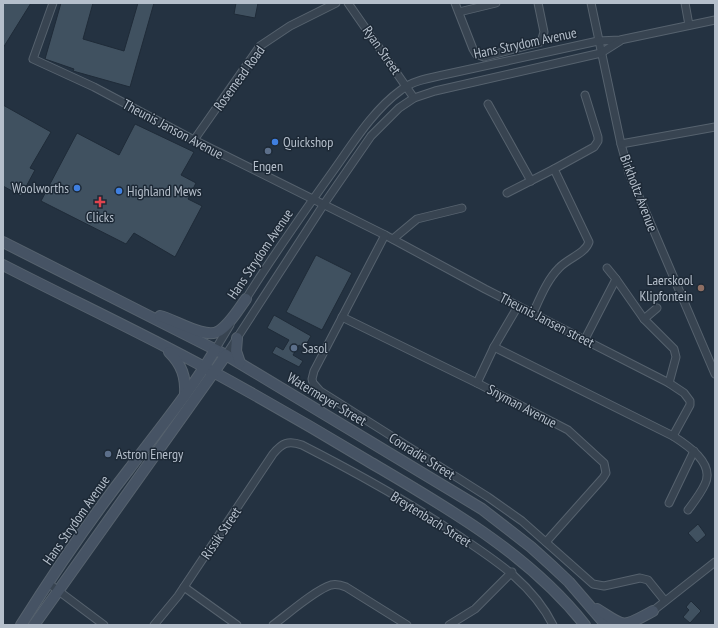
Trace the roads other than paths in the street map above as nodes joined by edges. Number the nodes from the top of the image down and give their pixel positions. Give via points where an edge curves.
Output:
1 (53, 3) edge
2 (336, 3) edge
3 (348, 3) edge
4 (456, 3) edge
5 (496, 3) edge
6 (538, 3) edge
7 (590, 3) edge
8 (684, 3) edge
9 (459, 12) junction
10 (715, 20) edge
11 (690, 25) junction
12 (620, 40) junction
13 (598, 41) junction
14 (601, 53) junction
15 (586, 57) junction
16 (605, 71) junction
17 (406, 86) junction
18 (585, 95) dead end
19 (414, 98) junction
20 (488, 104) dead end
21 (715, 127) edge
22 (194, 140) junction
23 (621, 144) junction
24 (554, 169) junction
25 (532, 181) junction
26 (506, 193) dead end
27 (313, 200) junction
28 (324, 204) junction
29 (462, 208) dead end
30 (385, 235) junction
31 (392, 239) junction
32 (3, 242) edge
33 (3, 265) edge
34 (607, 268) dead end
35 (616, 279) junction
36 (246, 299) junction
37 (518, 306) junction
38 (657, 308) dead end
39 (138, 310) junction
40 (533, 313) junction
41 (342, 317) junction
42 (644, 319) junction
43 (237, 338) junction
44 (585, 339) junction
45 (164, 347) junction
46 (494, 347) junction
47 (215, 350) junction
48 (226, 355) junction
49 (240, 363) junction
50 (205, 367) junction
51 (214, 373) junction
52 (715, 374) edge
53 (477, 382) junction
54 (669, 383) junction
55 (185, 395) junction
56 (673, 436) junction
57 (287, 442) joint
58 (694, 451) junction
59 (669, 503) dead end
60 (688, 510) dead end
61 (546, 542) junction
62 (715, 562) edge
63 (512, 572) junction
64 (48, 584) junction
65 (184, 587) junction
66 (58, 590) junction
67 (665, 601) junction
68 (587, 603) junction
69 (653, 610) junction
70 (583, 623) edge
71 (636, 624) edge
72 (21, 625) edge
73 (34, 625) edge
74 (104, 625) edge
75 (154, 625) edge
76 (237, 625) edge
77 (273, 625) edge
78 (407, 625) edge
79 (449, 625) edge
80 (554, 625) edge
81 (606, 625) edge

1 - 22 street, Theunis Janson Avenue via 34,59 94,87
2 - 22 street, Rosemead Road via 260,46
3 - 17 street, Ryan Street
4 - 9 street
5 - 9 street
6 - 9 street via 544,32 541,42 484,56 476,54 473,49
7 - 13 street, Birkholtz Avenue
8 - 11 street
10 - 11 street, Hans Strydom Avenue
11 - 12 street, Hans Strydom Avenue
12 - 13 street, Hans Strydom Avenue
12 - 14 street, Hans Strydom Avenue
13 - 14 street, Birkholtz Avenue
13 - 17 street, Hans Strydom Avenue via 443,75
14 - 15 street, Hans Strydom Avenue
14 - 16 street, Birkholtz Avenue
15 - 16 street via 599,62
15 - 19 street, Hans Strydom Avenue
16 - 23 street, Birkholtz Avenue
17 - 19 street, Ryan Street
17 - 27 street, Hans Strydom Avenue via 370,121
18 - 24 street via 598,141 594,147
19 - 28 street, Hans Strydom Avenue via 380,125
20 - 25 street
21 - 23 street
22 - 27 street, Theunis Janson Avenue
23 - 52 street, Birkholtz Avenue via 640,201
24 - 25 street
24 - 40 street via 589,242 553,274
25 - 26 street
27 - 28 street, Theunis Jansen street
27 - 36 street, Hans Strydom Avenue
28 - 30 street, Theunis Jansen street
28 - 43 street, Hans Strydom Avenue
29 - 31 street via 417,219
30 - 31 street, Theunis Jansen street
30 - 41 street, Conradie Street
31 - 37 street, Theunis Jansen street
32 - 39 main road, Watermeyer Street
33 - 45 main road
34 - 35 street
35 - 42 street
35 - 44 street
36 - 39 main road via 224,327 212,334
36 - 47 street, Hans Strydom Avenue
37 - 40 street, Theunis Jansen street
37 - 46 street
38 - 42 street
39 - 47 main road, Watermeyer Street
40 - 44 street, Theunis Jansen street
41 - 53 street, Snyman Avenue
41 - 61 street, Conradie Street via 314,371 312,379 316,387 356,416 488,497
42 - 54 street via 675,352
43 - 48 street, Hans Strydom Avenue
43 - 49 main road via 236,351
44 - 54 street, Theunis Jansen street
45 - 50 main road
45 - 55 main road via 184,374
46 - 53 street
46 - 56 street
47 - 48 main road, Watermeyer Street
47 - 50 main road, Hans Strydom Avenue
48 - 49 main road, Watermeyer Street
48 - 51 main road, Hans Strydom Avenue
49 - 68 main road, Watermeyer Street via 482,509 536,551
50 - 51 main road
50 - 55 main road, Hans Strydom Avenue
51 - 66 main road, Hans Strydom Avenue via 118,503
51 - 70 main road via 282,410 458,516 515,556 556,592
53 - 61 street, Snyman Avenue via 568,430 594,453 606,468 603,478
54 - 56 street, Theunis Jansen street via 684,393 690,401 690,406
55 - 64 main road, Hans Strydom Avenue
56 - 58 street
57 - 63 street, Breytenbach Street via 302,445 375,484 452,530
57 - 65 street, Rissik Street via 273,454
58 - 59 street
58 - 60 street via 705,466 707,475 706,483
61 - 67 street, Conradie Street via 593,584 604,586 640,578 648,580
62 - 67 street
63 - 79 street via 475,609
63 - 80 street, Breytenbach Street via 535,596
64 - 66 street
64 - 72 main road, Hans Strydom Avenue
65 - 75 street, Rissik Street
65 - 76 street
66 - 73 main road, Hans Strydom Avenue
66 - 74 street
67 - 69 street
68 - 69 main road via 622,624
68 - 81 main road, Watermeyer Street
69 - 71 street
77 - 78 street via 319,591 337,584

